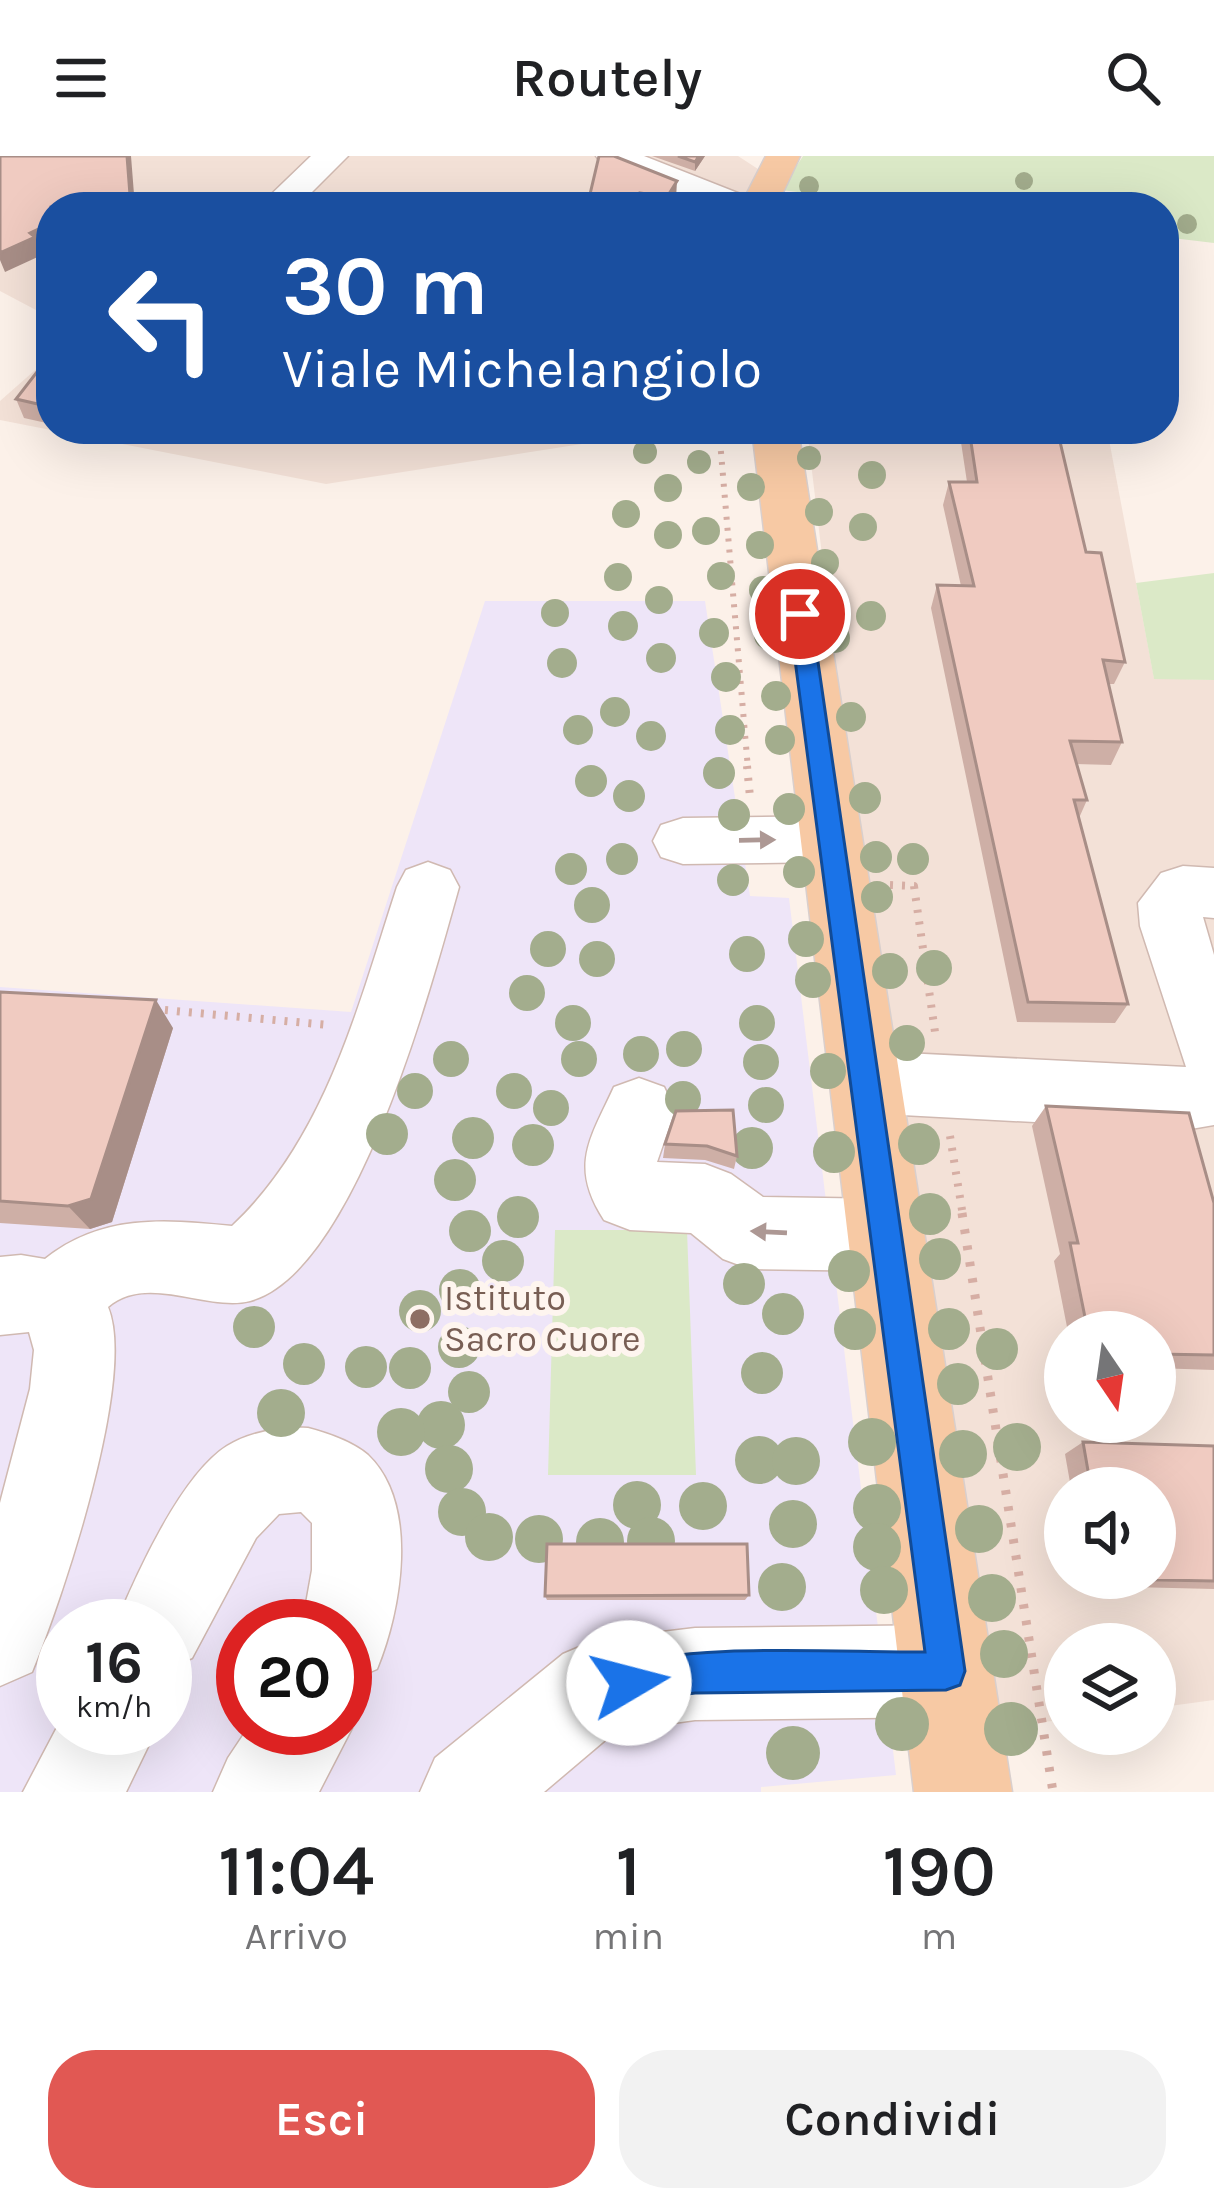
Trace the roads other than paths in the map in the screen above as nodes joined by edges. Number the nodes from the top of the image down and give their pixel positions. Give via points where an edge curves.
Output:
1 (331, 156) edge
2 (613, 156) edge
3 (667, 156) edge
4 (690, 156) edge
5 (762, 190) edge
6 (292, 192) edge
7 (777, 444) edge
8 (831, 839) junction
9 (683, 841) dead end
10 (428, 887) dead end
11 (1214, 893) edge
12 (1214, 1054) edge
13 (865, 1082) junction
14 (1214, 1094) edge
15 (640, 1110) dead end
16 (886, 1235) junction
17 (27, 1299) edge
18 (175, 1599) edge
19 (352, 1599) edge
20 (0, 1640) edge
21 (946, 1671) junction
22 (94, 1755) edge
23 (287, 1755) edge
24 (72, 1792) edge
25 (262, 1792) edge
26 (469, 1792) edge
27 (963, 1792) edge

1 - 6 street
2 - 5 street
3 - 5 street
4 - 5 street
7 - 8 main road
9 -> 8 street
8 - 13 main road
10 - 17 street via 384,1030 326,1165 279,1239 246,1265 166,1256 98,1265
11 - 12 street via 1183,891 1170,903
13 - 14 street
13 - 16 main road
16 -> 15 street via 750,1232 705,1199 630,1195 619,1157
16 - 21 main road
17 - 20 street via 72,1315 76,1342 68,1410
18 - 19 street via 225,1507 257,1476 315,1472 355,1515
21 - 26 street via 695,1674 596,1688
21 - 27 main road
22 - 24 street
23 - 25 street

